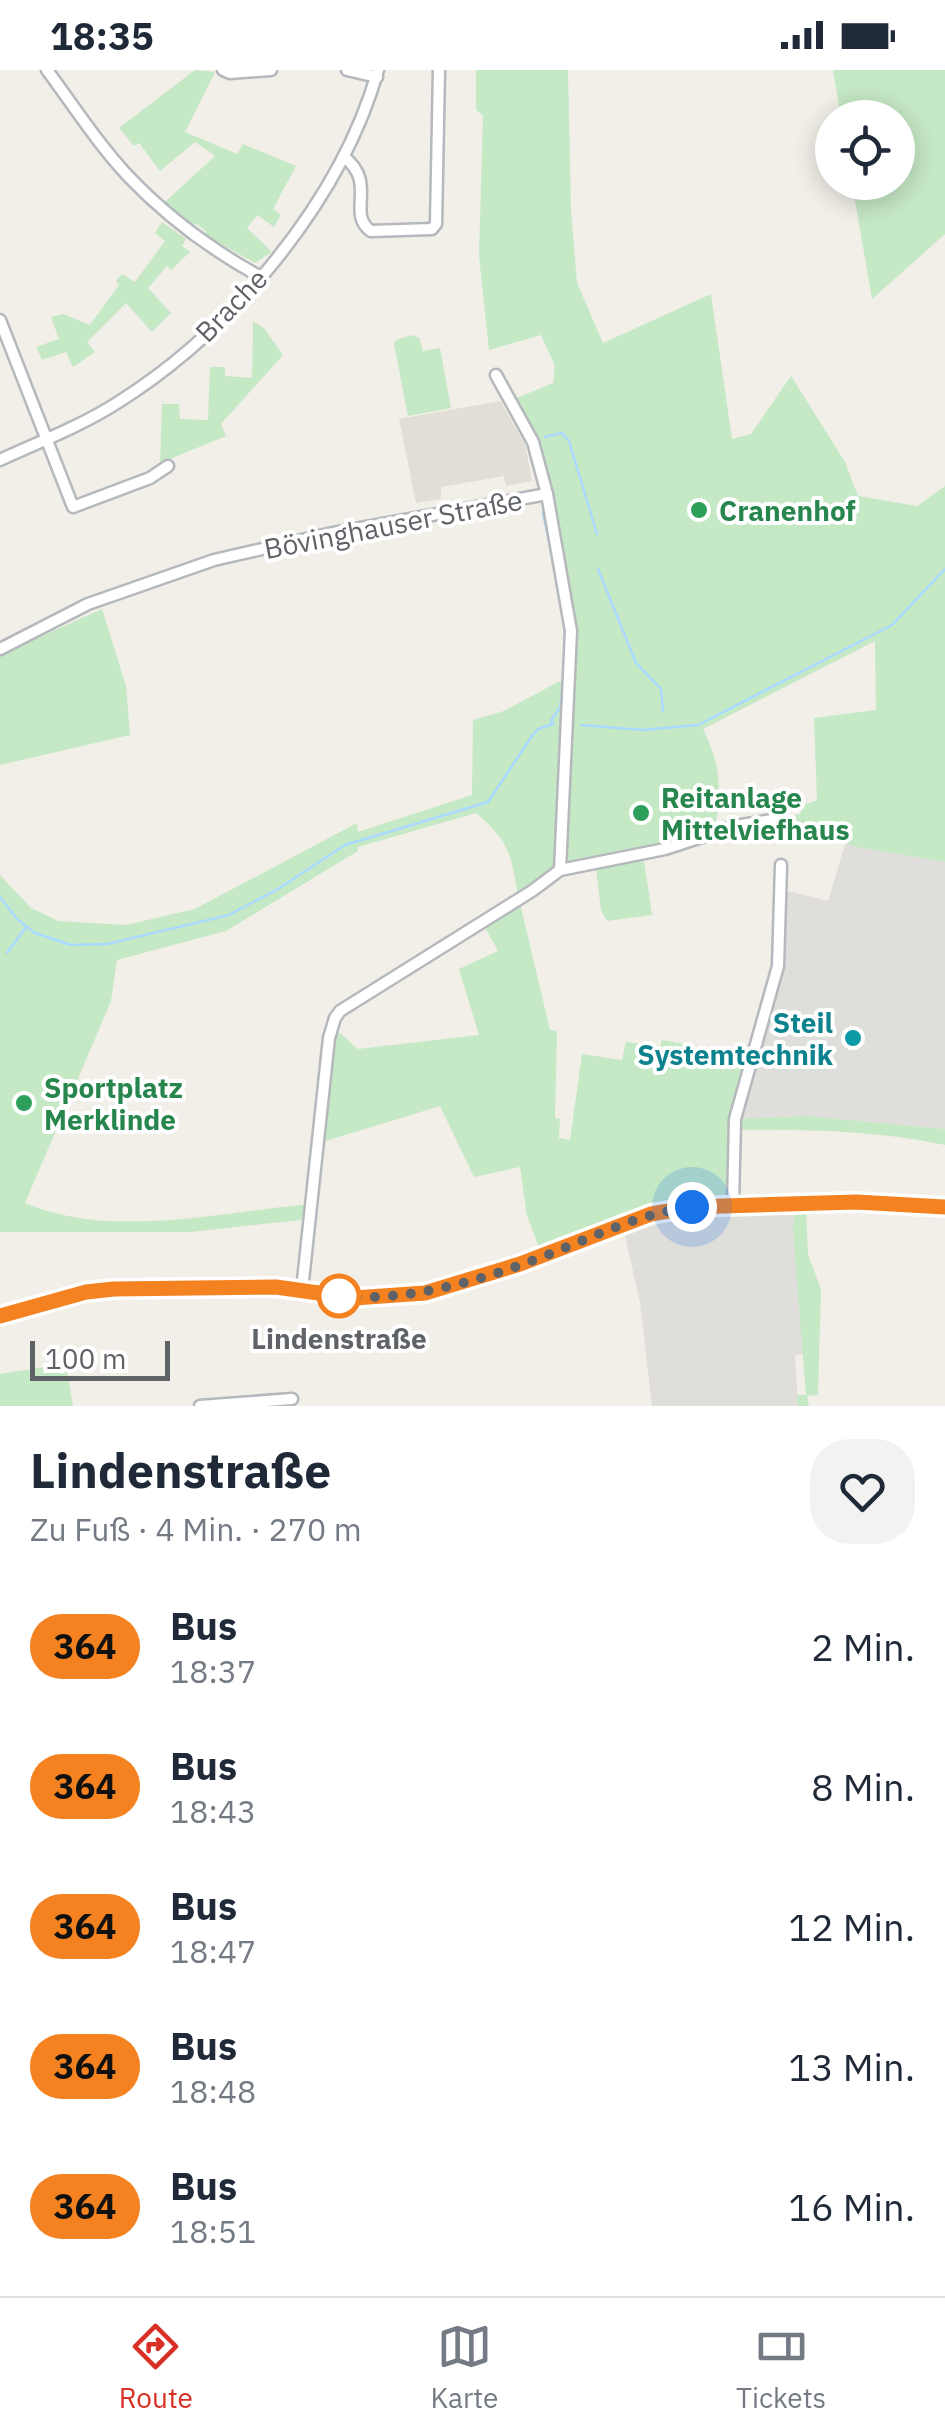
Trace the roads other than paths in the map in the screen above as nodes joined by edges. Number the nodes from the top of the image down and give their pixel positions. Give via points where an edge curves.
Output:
1 (46, 70) edge
2 (223, 70) edge
3 (272, 70) edge
4 (346, 70) edge
5 (438, 70) edge
6 (378, 73) edge
7 (344, 157) junction
8 (259, 276) junction
9 (0, 320) edge
10 (496, 375) dead end
11 (45, 440) junction
12 (0, 460) edge
13 (168, 466) dead end
14 (547, 494) junction
15 (0, 649) edge
16 (778, 820) dead end
17 (781, 864) dead end
18 (560, 870) junction
19 (732, 1204) junction
20 (945, 1207) edge
21 (302, 1290) junction
22 (0, 1316) edge
23 (292, 1399) dead end
24 (200, 1406) edge

1 - 8 street via 154,202
2 - 3 street
4 - 6 street
5 - 7 street via 432,229 365,228 361,177
6 - 7 street, Brache
7 - 8 street, Brache
8 - 11 street, Brache via 163,371
9 - 11 street
10 - 14 street via 533,442
11 - 12 street, Brache
11 - 13 street via 73,507
14 - 15 street, Bövinghauser Straße via 214,560 88,604
14 - 18 street, Bövinghauser Straße via 572,630
16 - 18 street
17 - 19 street via 778,966 734,1119
18 - 21 street via 335,1018
19 - 20 street
19 - 21 street via 651,1214 442,1290 367,1298
21 - 22 street via 114,1289
23 - 24 street

